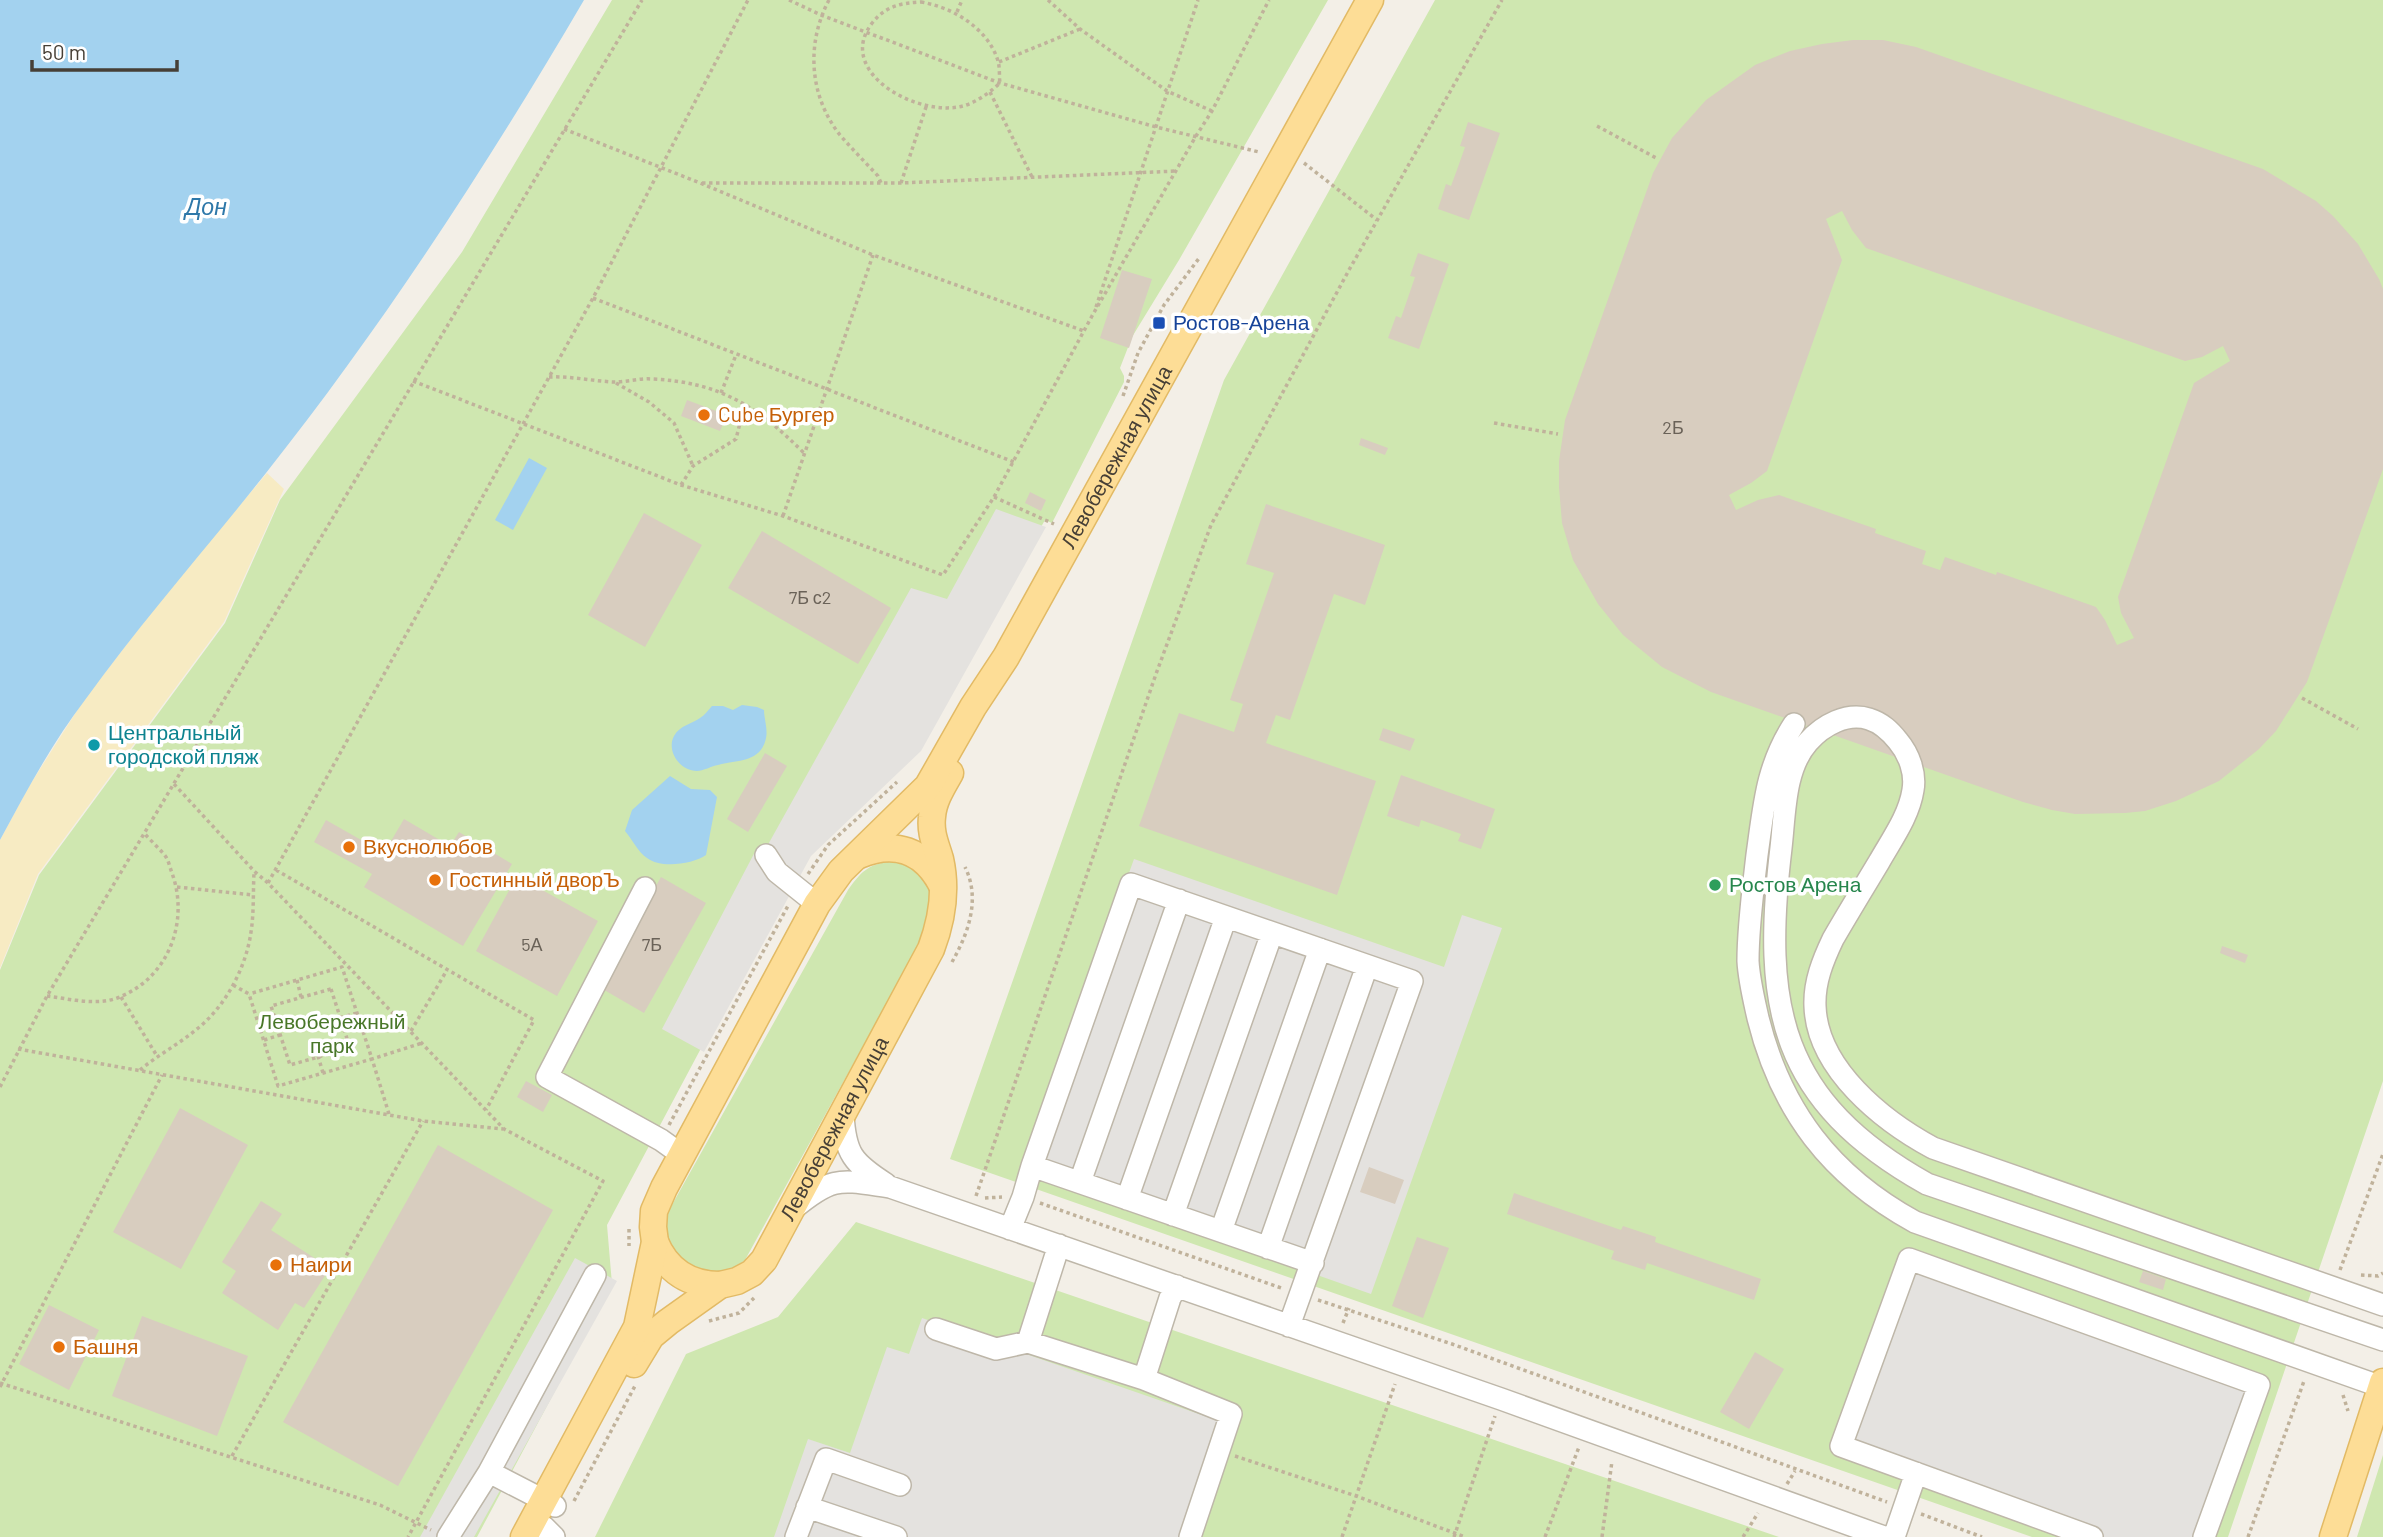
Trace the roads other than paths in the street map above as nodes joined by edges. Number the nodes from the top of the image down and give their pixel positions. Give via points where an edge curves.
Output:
1 (1370, 0) edge
2 (1006, 657) junction
3 (1794, 724) dead end
4 (766, 855) dead end
5 (859, 855) junction
6 (942, 885) junction
7 (645, 888) dead end
8 (807, 897) junction
9 (1179, 900) junction
10 (1226, 917) junction
11 (1272, 933) junction
12 (1320, 949) junction
13 (1367, 966) junction
14 (843, 1114) junction
15 (672, 1147) junction
16 (1032, 1166) junction
17 (1080, 1182) junction
18 (890, 1187) junction
19 (1127, 1199) junction
20 (790, 1211) junction
21 (1173, 1215) junction
22 (1010, 1229) junction
23 (1221, 1231) junction
24 (655, 1242) junction
25 (1059, 1245) junction
26 (1268, 1248) junction
27 (1313, 1263) junction
28 (594, 1275) dead end
29 (720, 1285) junction
30 (1177, 1286) junction
31 (2383, 1305) edge
32 (1289, 1326) junction
33 (936, 1329) dead end
34 (2383, 1340) edge
35 (1028, 1342) junction
36 (1144, 1379) junction
37 (2382, 1384) edge
38 (489, 1472) junction
39 (1916, 1473) junction
40 (900, 1485) dead end
41 (807, 1507) junction
42 (547, 1521) edge
43 (1843, 1530) edge
44 (442, 1535) edge
45 (796, 1537) edge
46 (896, 1537) edge
47 (1190, 1537) edge
48 (1884, 1537) edge
49 (1894, 1537) edge
50 (2092, 1537) edge
51 (2204, 1537) edge
52 (2333, 1537) edge

1 - 2 main road, Левобережная улица
2 - 5 main road, Левобережная улица via 928,786
2 - 6 main road, Левобережная улица via 937,796 933,839
3 - 37 street via 1781,744 1768,781 1748,963 1766,1049 1787,1098 1814,1140 1880,1203 1915,1222
4 - 8 street via 777,872
5 - 6 main road via 887,848 907,851 926,862
5 - 8 main road, Левобережная улица
6 - 14 main road, Левобережная улица via 941,922 931,949
7 - 15 street via 547,1077
8 - 15 main road, Левобережная улица
9 - 10 street
9 - 16 street via 1131,884
9 - 17 street
10 - 11 street
10 - 19 street
11 - 12 street
11 - 21 street
12 - 13 street
12 - 23 street
13 - 26 street
13 - 27 street via 1412,981
14 - 18 street via 846,1142 859,1167
14 - 20 main road, Левобережная улица
15 - 24 main road, Левобережная улица via 654,1210
16 - 17 street
16 - 22 street
17 - 19 street
18 - 20 street via 828,1183
18 - 22 street
19 - 21 street
20 - 29 main road, Левобережная улица via 752,1273
21 - 23 street
22 - 25 street
23 - 26 street
24 - 29 main road via 675,1272 696,1283
24 - 42 main road, Левобережная улица via 637,1327
25 - 30 street
25 - 35 street
26 - 27 street
27 - 32 street
28 - 38 street
29 - 42 main road, Левобережная улица via 652,1336
30 - 32 street
30 - 36 street
31 - 34 street via 1933,1148 1876,1110 1830,1056 1818,1027 1817,981 1833,939 1902,823 1914,788 1910,762 1880,722 1867,718 1847,717 1810,740 1792,773 1787,805 1774,976 1796,1059 1840,1120 1871,1149 1927,1184
32 - 43 street via 1584,1429
33 - 35 street via 996,1349
35 - 36 street
36 - 47 street via 1231,1415
37 - 52 main road
38 - 42 street
38 - 44 street
39 - 49 street
39 - 50 street
39 - 51 street via 1841,1446 1909,1259 2259,1385
40 - 41 street via 825,1459
41 - 45 street
41 - 46 street
43 - 48 street

